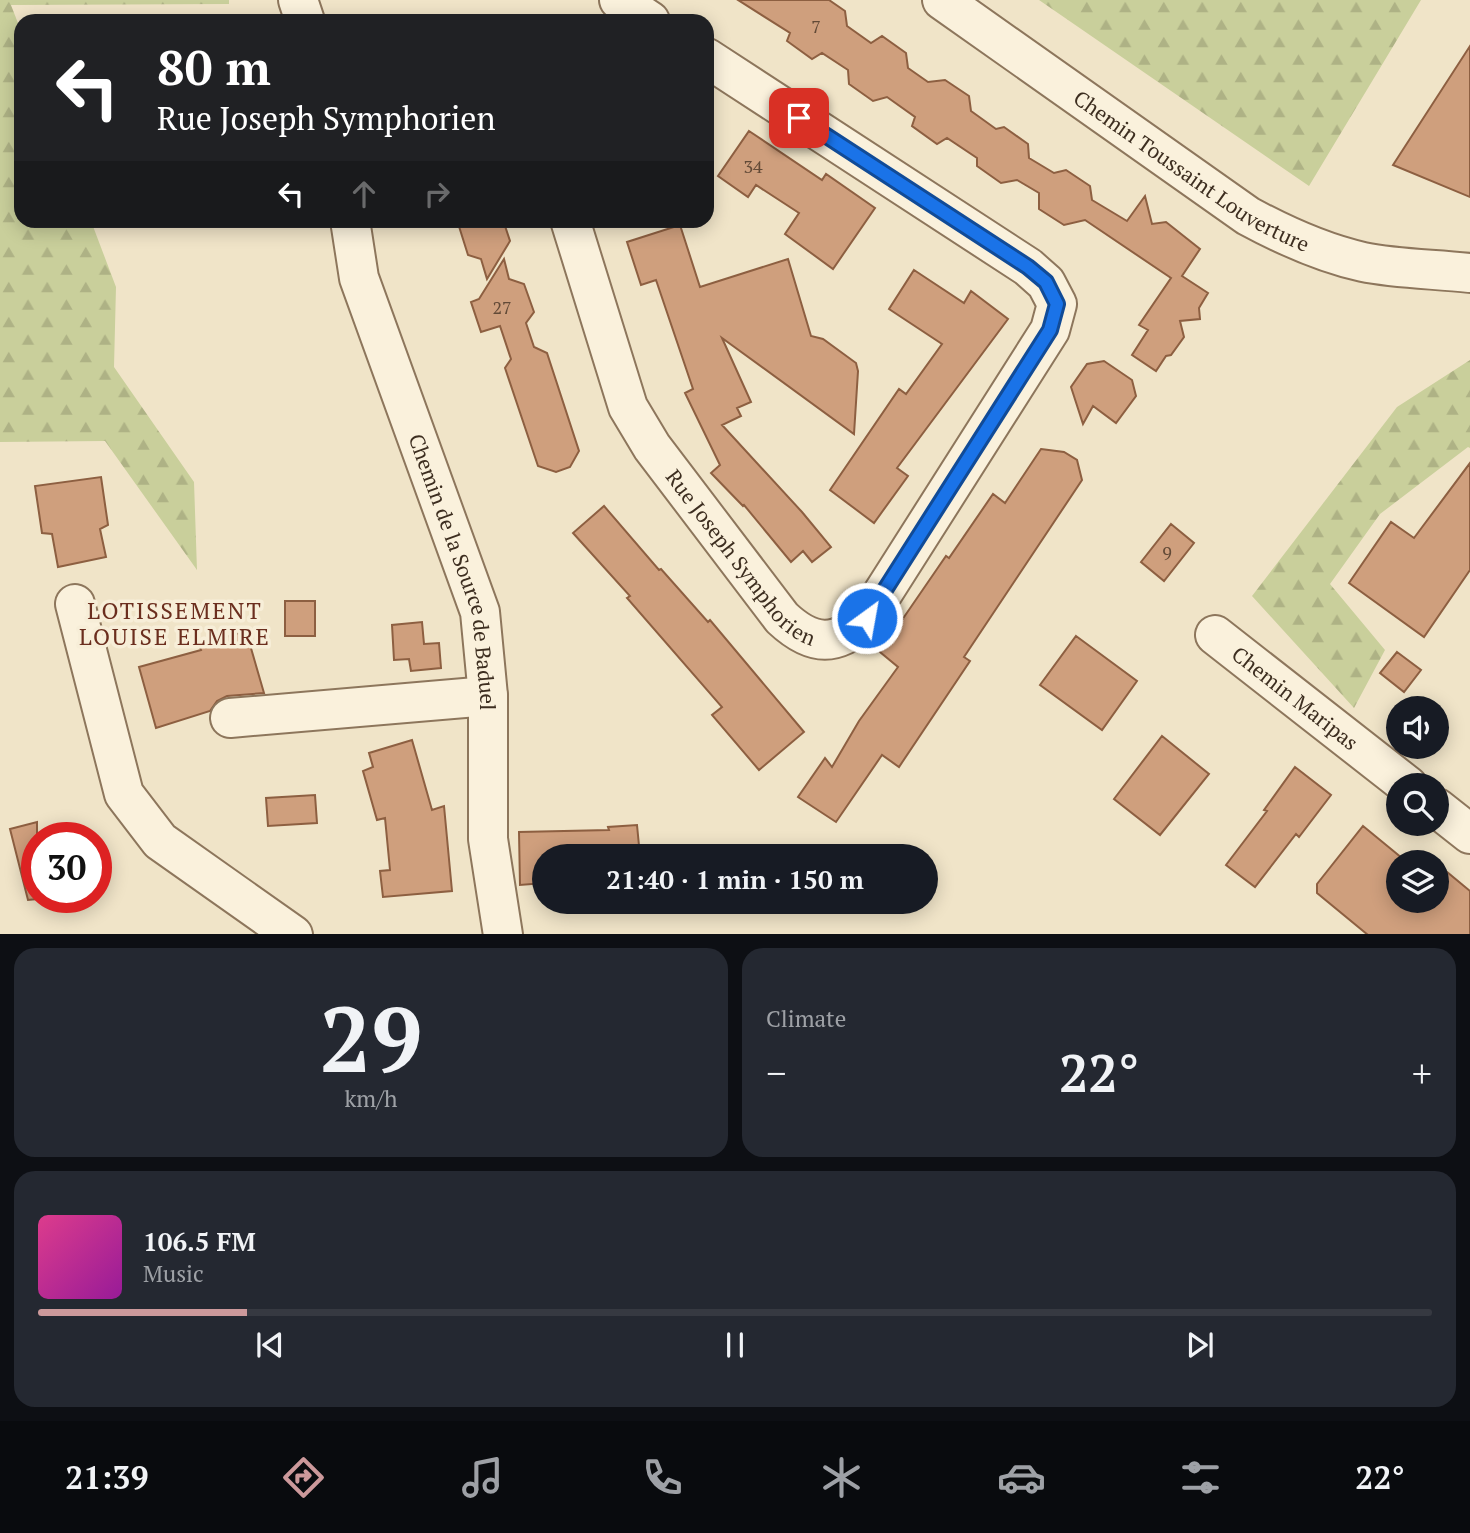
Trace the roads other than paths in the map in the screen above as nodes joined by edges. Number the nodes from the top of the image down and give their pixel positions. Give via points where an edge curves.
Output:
1 (619, 0) edge
2 (942, 0) edge
3 (640, 14) edge
4 (714, 63) edge
5 (351, 228) edge
6 (572, 228) edge
7 (1470, 272) edge
8 (75, 604) dead end
9 (1215, 635) dead end
10 (488, 696) junction
11 (230, 718) dead end
12 (1391, 773) edge
13 (1449, 817) edge
14 (1470, 834) edge
15 (290, 933) edge
16 (503, 934) edge

1 - 3 street
2 - 7 street, Chemin Toussaint Louverture via 1248,216 1276,231 1364,262
4 - 6 street, Rue Joseph Symphorien via 1028,267 1046,282 1057,304 1050,330 867,618 849,634 808,638 782,618 652,447 628,407
5 - 10 street, Chemin de la Source de Baduel via 359,278 480,612
8 - 15 street via 124,794 160,841
9 - 12 street, Chemin Maripas
10 - 11 street
10 - 16 street, Chemin de la Source de Baduel via 488,839
13 - 14 street

